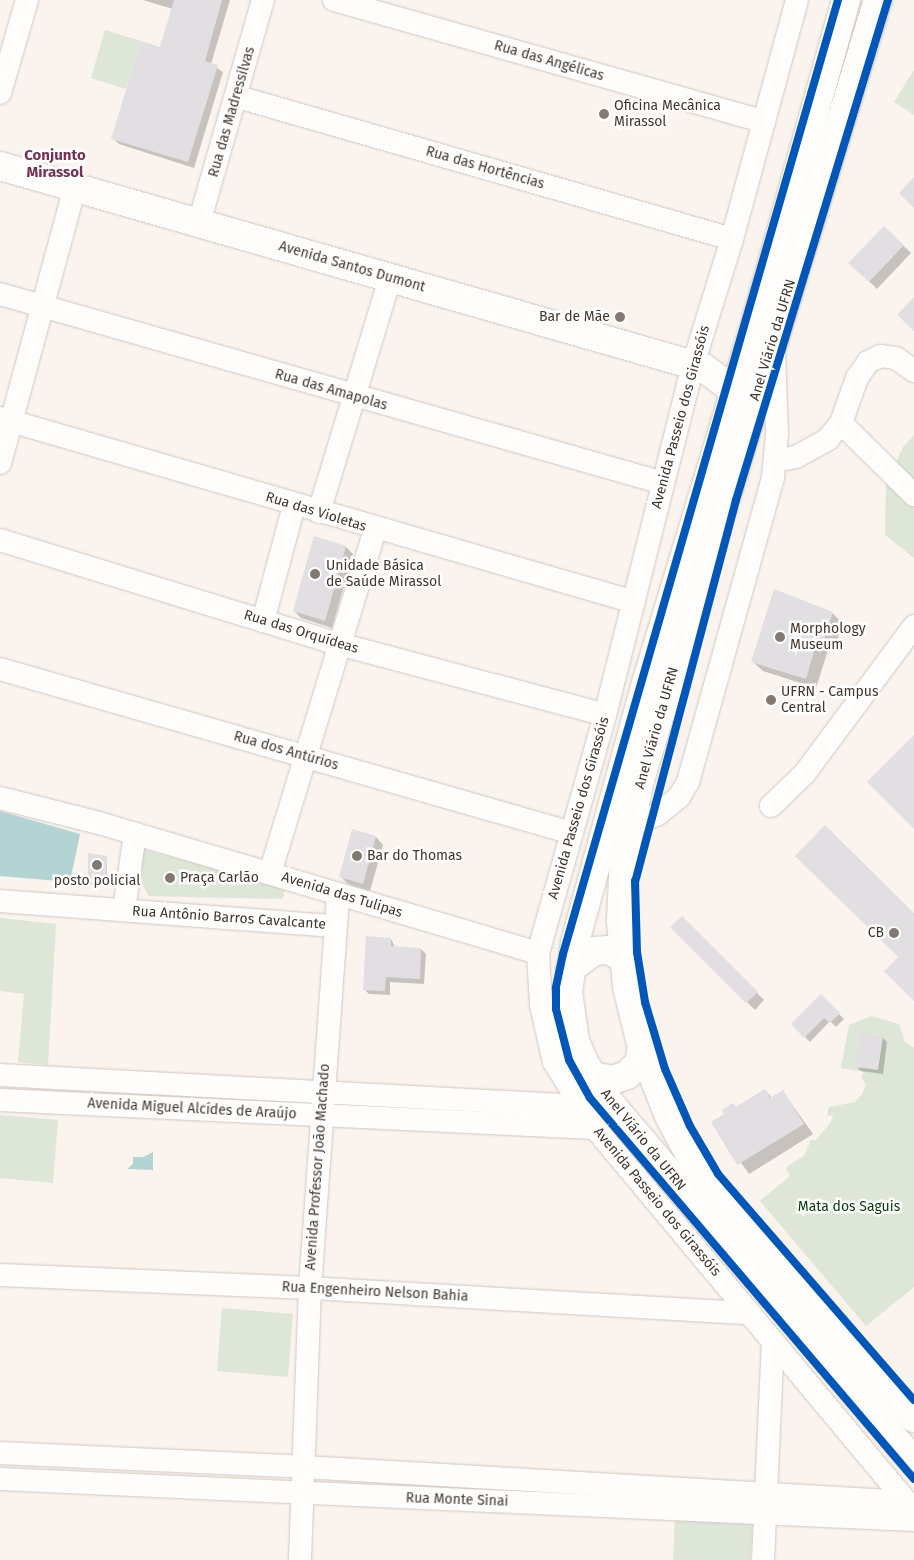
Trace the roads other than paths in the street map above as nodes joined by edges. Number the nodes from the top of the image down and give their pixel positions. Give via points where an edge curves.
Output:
1 (27, 0) edge
2 (263, 0) edge
3 (334, 0) edge
4 (846, 0) edge
5 (878, 0) edge
6 (794, 1) edge
7 (369, 5) edge
8 (838, 26) junction
9 (9, 30) edge
10 (867, 32) junction
11 (0, 93) edge
12 (238, 97) junction
13 (764, 122) junction
14 (0, 166) edge
15 (75, 187) junction
16 (198, 222) junction
17 (732, 239) junction
18 (390, 279) junction
19 (0, 294) edge
20 (44, 307) junction
21 (761, 341) junction
22 (699, 367) junction
23 (914, 371) edge
24 (734, 391) junction
25 (354, 396) junction
26 (6, 420) edge
27 (841, 423) junction
28 (775, 461) junction
29 (0, 463) edge
30 (663, 484) junction
31 (914, 495) edge
32 (294, 505) junction
33 (319, 512) junction
34 (375, 529) junction
35 (0, 540) edge
36 (634, 602) junction
37 (263, 621) junction
38 (914, 626) edge
39 (339, 644) junction
40 (0, 669) edge
41 (605, 715) junction
42 (305, 757) junction
43 (0, 798) edge
44 (771, 806) dead end
45 (630, 825) junction
46 (572, 832) junction
47 (135, 834) junction
48 (270, 873) junction
49 (338, 894) junction
50 (0, 901) edge
51 (124, 910) junction
52 (334, 926) junction
53 (538, 953) junction
54 (623, 958) junction
55 (570, 969) junction
56 (642, 1048) junction
57 (0, 1075) edge
58 (592, 1076) junction
59 (324, 1091) junction
60 (0, 1100) edge
61 (580, 1106) junction
62 (323, 1115) junction
63 (595, 1128) junction
64 (0, 1275) edge
65 (310, 1288) junction
66 (750, 1313) junction
67 (773, 1341) junction
68 (914, 1418) edge
69 (0, 1453) edge
70 (914, 1462) edge
71 (304, 1467) junction
72 (0, 1479) edge
73 (303, 1493) junction
74 (765, 1504) junction
75 (912, 1511) edge
76 (300, 1560) edge
77 (763, 1560) edge

1 - 9 street
2 - 12 street, Rua das Madressilvas
3 - 7 street, Rua das Angélicas
4 - 8 main road, Anel Viário da UFRN
5 - 10 main road, Anel Viário da UFRN
6 - 13 street, Avenida Passeio dos Girassóis
7 - 13 street, Rua das Angélicas
8 - 10 main road via 855,22
8 - 21 main road, Anel Viário da UFRN
9 - 11 street
10 - 21 main road, Anel Viário da UFRN
12 - 16 street, Rua das Madressilvas
12 - 17 street, Rua das Hortências
13 - 17 street, Avenida Passeio dos Girassóis
14 - 15 main road, Avenida Santos Dumont
15 - 16 main road, Avenida Santos Dumont
15 - 20 street
16 - 18 main road, Avenida Santos Dumont
17 - 22 street, Avenida Passeio dos Girassóis
18 - 22 main road, Avenida Santos Dumont
18 - 25 street
19 - 20 street, Rua das Amapolas
20 - 25 street, Rua das Amapolas
20 - 26 street
21 - 22 main road
21 - 24 main road, Anel Viário da UFRN
21 - 28 street
21 - 45 main road, Anel Viário da UFRN
22 - 24 main road, Avenida Santos Dumont
22 - 30 street, Avenida Passeio dos Girassóis
23 - 27 street via 896,358 881,356 868,362 857,378
24 - 55 main road, Anel Viário da UFRN via 647,680
25 - 30 street, Rua das Amapolas
25 - 33 street
26 - 29 street
26 - 32 street, Rua das Violetas
27 - 28 street via 828,439 812,450
27 - 31 street
28 - 45 street via 688,782 679,796 658,814
30 - 36 street, Avenida Passeio dos Girassóis
32 - 33 street, Rua das Violetas
32 - 37 street
33 - 34 street, Rua das Violetas
34 - 36 street, Rua das Violetas
34 - 39 street
35 - 37 street, Rua das Orquídeas
36 - 41 street, Avenida Passeio dos Girassóis
37 - 39 street, Rua das Orquídeas
38 - 44 street via 805,772
39 - 41 street, Rua das Orquídeas
39 - 42 street
40 - 42 street, Rua dos Antúrios
41 - 46 street, Avenida Passeio dos Girassóis
42 - 46 street, Rua dos Antúrios
42 - 48 street
43 - 47 street, Avenida das Tulipas
45 - 54 main road, Anel Viário da UFRN via 621,891
46 - 53 street, Avenida Passeio dos Girassóis
47 - 48 street, Avenida das Tulipas
47 - 51 street, Rua Antônio Barros Cavalcante
48 - 49 street, Avenida das Tulipas
49 - 52 street, Avenida Professor João Machado
49 - 53 street, Avenida das Tulipas
50 - 51 street, Rua Antônio Barros Cavalcante
51 - 52 street, Rua Antônio Barros Cavalcante
52 - 59 street, Avenida Professor João Machado
53 - 61 street, Avenida Passeio dos Girassóis via 541,1005 548,1042 554,1062
54 - 55 main road via 608,950 594,950
54 - 56 main road, Anel Viário da UFRN
55 - 58 main road, Anel Viário da UFRN via 570,1016 575,1041
56 - 58 main road via 639,1063 627,1075 612,1080
56 - 68 main road, Anel Viário da UFRN via 668,1116 709,1183 777,1267
57 - 59 street, Avenida Miguel Alcídes de Araújo
58 - 70 main road, Anel Viário da UFRN via 630,1127
59 - 61 street, Avenida Miguel Alcídes de Araújo
59 - 62 street, Avenida Professor João Machado
60 - 62 street, Avenida Miguel Alcídes de Araújo
61 - 63 street, Avenida Passeio dos Girassóis
62 - 63 street, Avenida Miguel Alcídes de Araújo
62 - 65 street, Avenida Professor João Machado
63 - 66 street, Avenida Passeio dos Girassóis
64 - 65 street, Rua Engenheiro Nelson Bahia
65 - 66 street, Rua Engenheiro Nelson Bahia
65 - 71 street, Avenida Professor João Machado
66 - 67 street, Avenida Passeio dos Girassóis
67 - 74 street
67 - 75 street, Avenida Passeio dos Girassóis
69 - 71 street, Rua Monte Sinai
71 - 73 street, Avenida Professor João Machado
71 - 74 street, Rua Monte Sinai
72 - 73 street, Rua Monte Sinai
73 - 74 street, Rua Monte Sinai
73 - 76 street, Avenida Professor João Machado
74 - 75 street, Rua Monte Sinai
74 - 77 street

